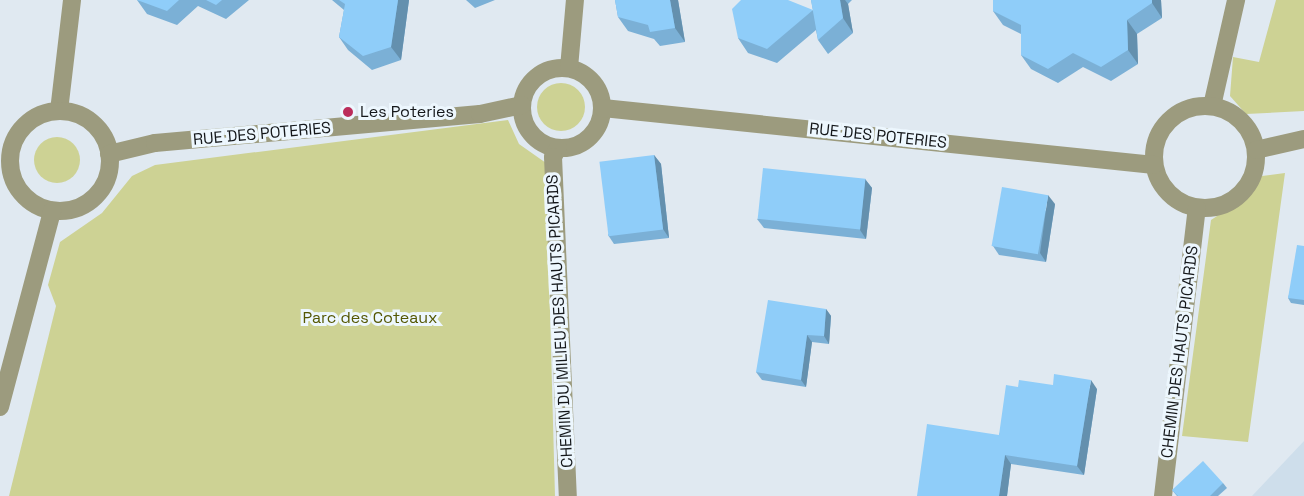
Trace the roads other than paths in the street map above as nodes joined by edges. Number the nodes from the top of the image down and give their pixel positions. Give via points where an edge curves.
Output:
1 (72, 0) edge
2 (575, 0) edge
3 (1236, 0) edge
4 (569, 68) junction
5 (522, 105) junction
6 (1212, 106) junction
7 (603, 108) junction
8 (59, 111) junction
9 (1304, 140) edge
10 (558, 148) junction
11 (1256, 150) junction
12 (109, 154) junction
13 (1154, 165) junction
14 (5, 168) edge
15 (1197, 208) junction
16 (52, 211) junction
17 (0, 407) edge
18 (568, 496) edge
19 (1163, 496) edge

1 - 8 street
2 - 4 street
3 - 6 street
4 - 5 street via 543,72
4 - 7 street via 596,86
5 - 10 street via 532,134
5 - 12 street, RUE DES POTERIES via 469,115 155,143
6 - 11 street via 1241,120
6 - 13 street via 1181,112 1168,121 1159,134
7 - 10 street via 589,137
7 - 13 street, RUE DES POTERIES
8 - 12 street via 98,128
8 - 14 street via 28,122
9 - 11 street
10 - 18 street, CHEMIN DU MILIEU DES HAUTS PICARDS via 553,157
11 - 15 street via 1256,165 1241,194 1228,203
12 - 16 street via 109,170 95,197 68,211
13 - 15 street via 1168,194
14 - 16 street via 24,196
15 - 19 street, CHEMIN DES HAUTS PICARDS
16 - 17 street

